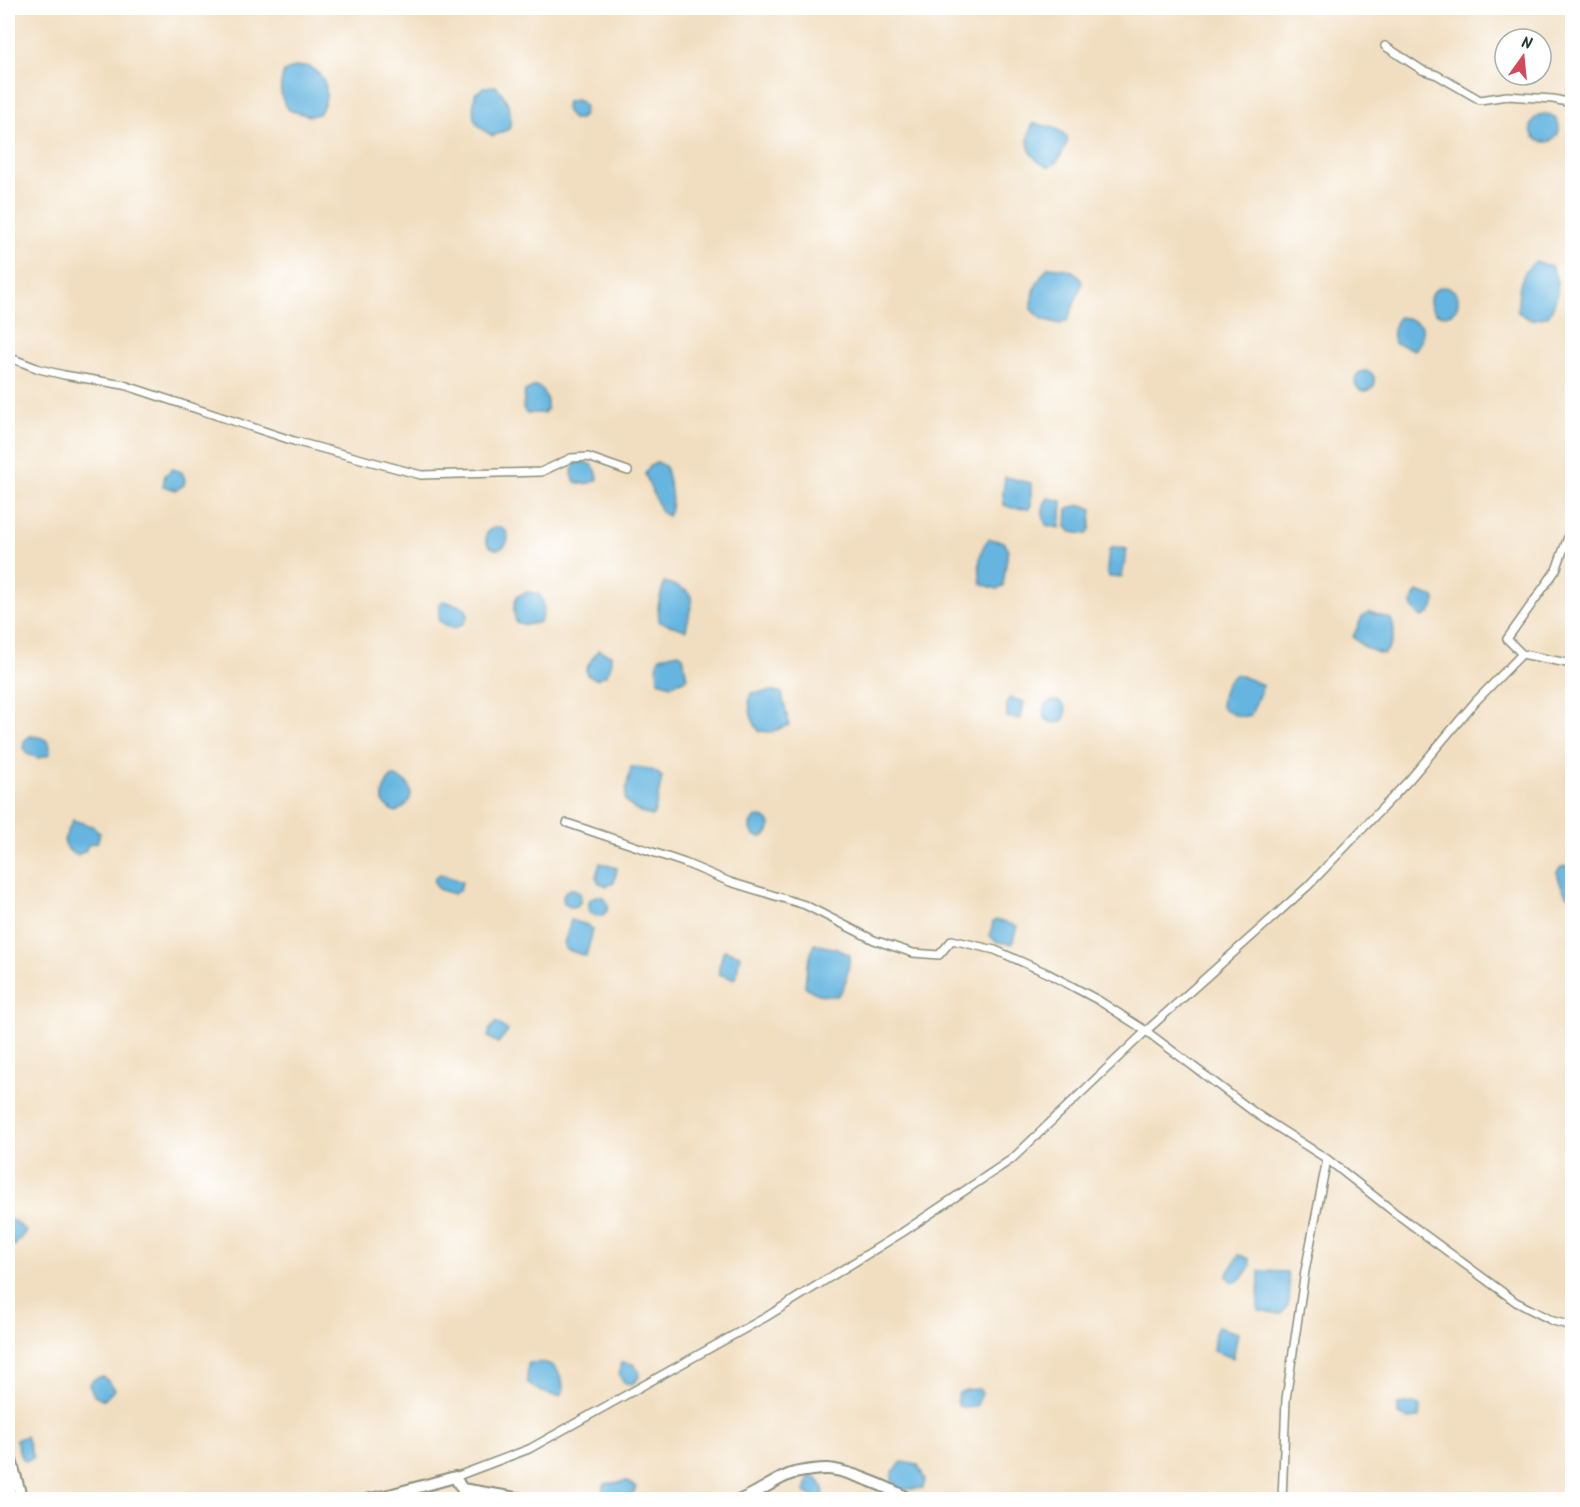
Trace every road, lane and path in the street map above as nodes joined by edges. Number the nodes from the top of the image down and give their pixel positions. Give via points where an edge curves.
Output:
1 (1385, 46) dead end
2 (1572, 103) edge
3 (8, 357) edge
4 (628, 471) dead end
5 (1572, 526) edge
6 (1522, 654) junction
7 (1572, 664) edge
8 (567, 823) dead end
9 (1146, 1031) junction
10 (1327, 1159) junction
11 (1572, 1326) edge
12 (8, 1449) edge
13 (455, 1477) junction
14 (22, 1500) edge
15 (366, 1500) edge
16 (528, 1500) edge
17 (740, 1500) edge
18 (909, 1500) edge
19 (1282, 1500) edge

1 - 2 street via 1480,100 1507,96
3 - 4 street via 39,369 124,385 294,441 421,476 541,472 571,458 588,457
5 - 6 street via 1556,570 1507,639
6 - 7 street
6 - 9 street via 1308,886
8 - 9 street via 805,905 873,939 913,953 939,956 952,940 995,950 1098,1000
9 - 10 street via 1258,1115
9 - 13 street via 1012,1159 903,1232 766,1317 529,1449
10 - 11 street via 1516,1302
10 - 19 street via 1286,1400
12 - 14 main road
13 - 15 main road
13 - 16 main road via 462,1488
17 - 18 main road via 792,1474 828,1469 881,1485

